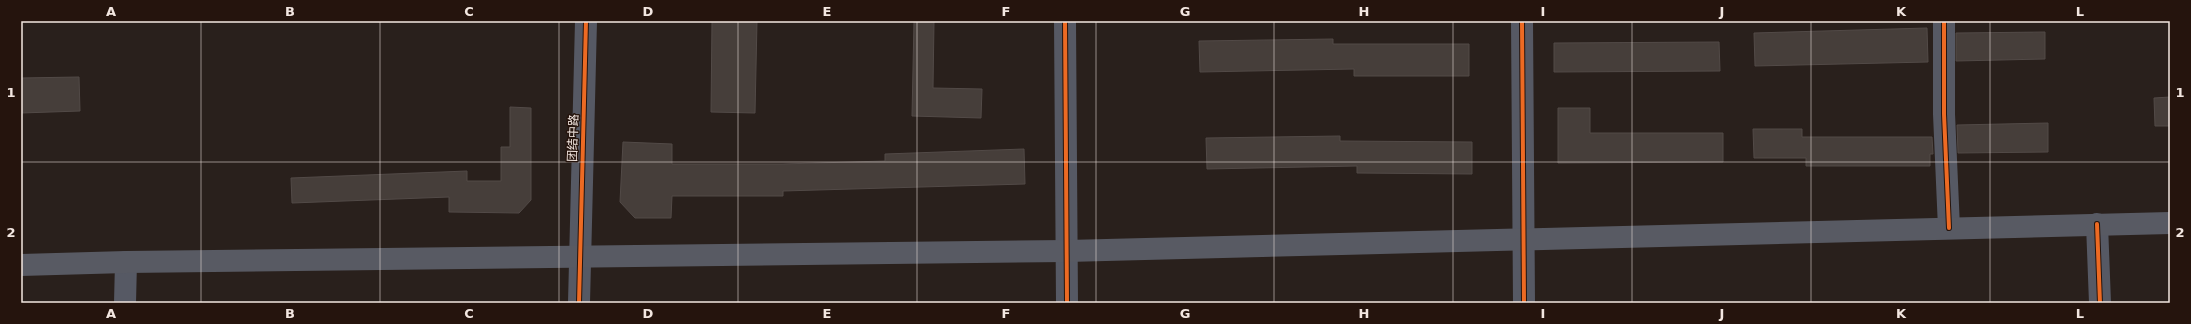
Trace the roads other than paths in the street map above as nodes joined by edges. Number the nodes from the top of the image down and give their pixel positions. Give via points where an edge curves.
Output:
1 (586, 21) edge
2 (1064, 21) edge
3 (1522, 21) edge
4 (1944, 21) edge
5 (2170, 223) edge
6 (2097, 224) junction
7 (1949, 228) junction
8 (1524, 238) junction
9 (1067, 251) junction
10 (580, 256) junction
11 (126, 262) junction
12 (21, 265) edge
13 (125, 303) edge
14 (579, 303) edge
15 (1067, 303) edge
16 (1524, 303) edge
17 (2100, 303) edge

1 - 10 street, 团结中路
2 - 9 street
3 - 8 street
4 - 7 street via 1944,114
5 - 6 main road
6 - 7 main road
6 - 17 street
7 - 8 main road
8 - 9 main road
8 - 16 street
9 - 10 main road
9 - 15 street
10 - 11 main road
10 - 14 street, 团结中路
11 - 12 main road
11 - 13 street

